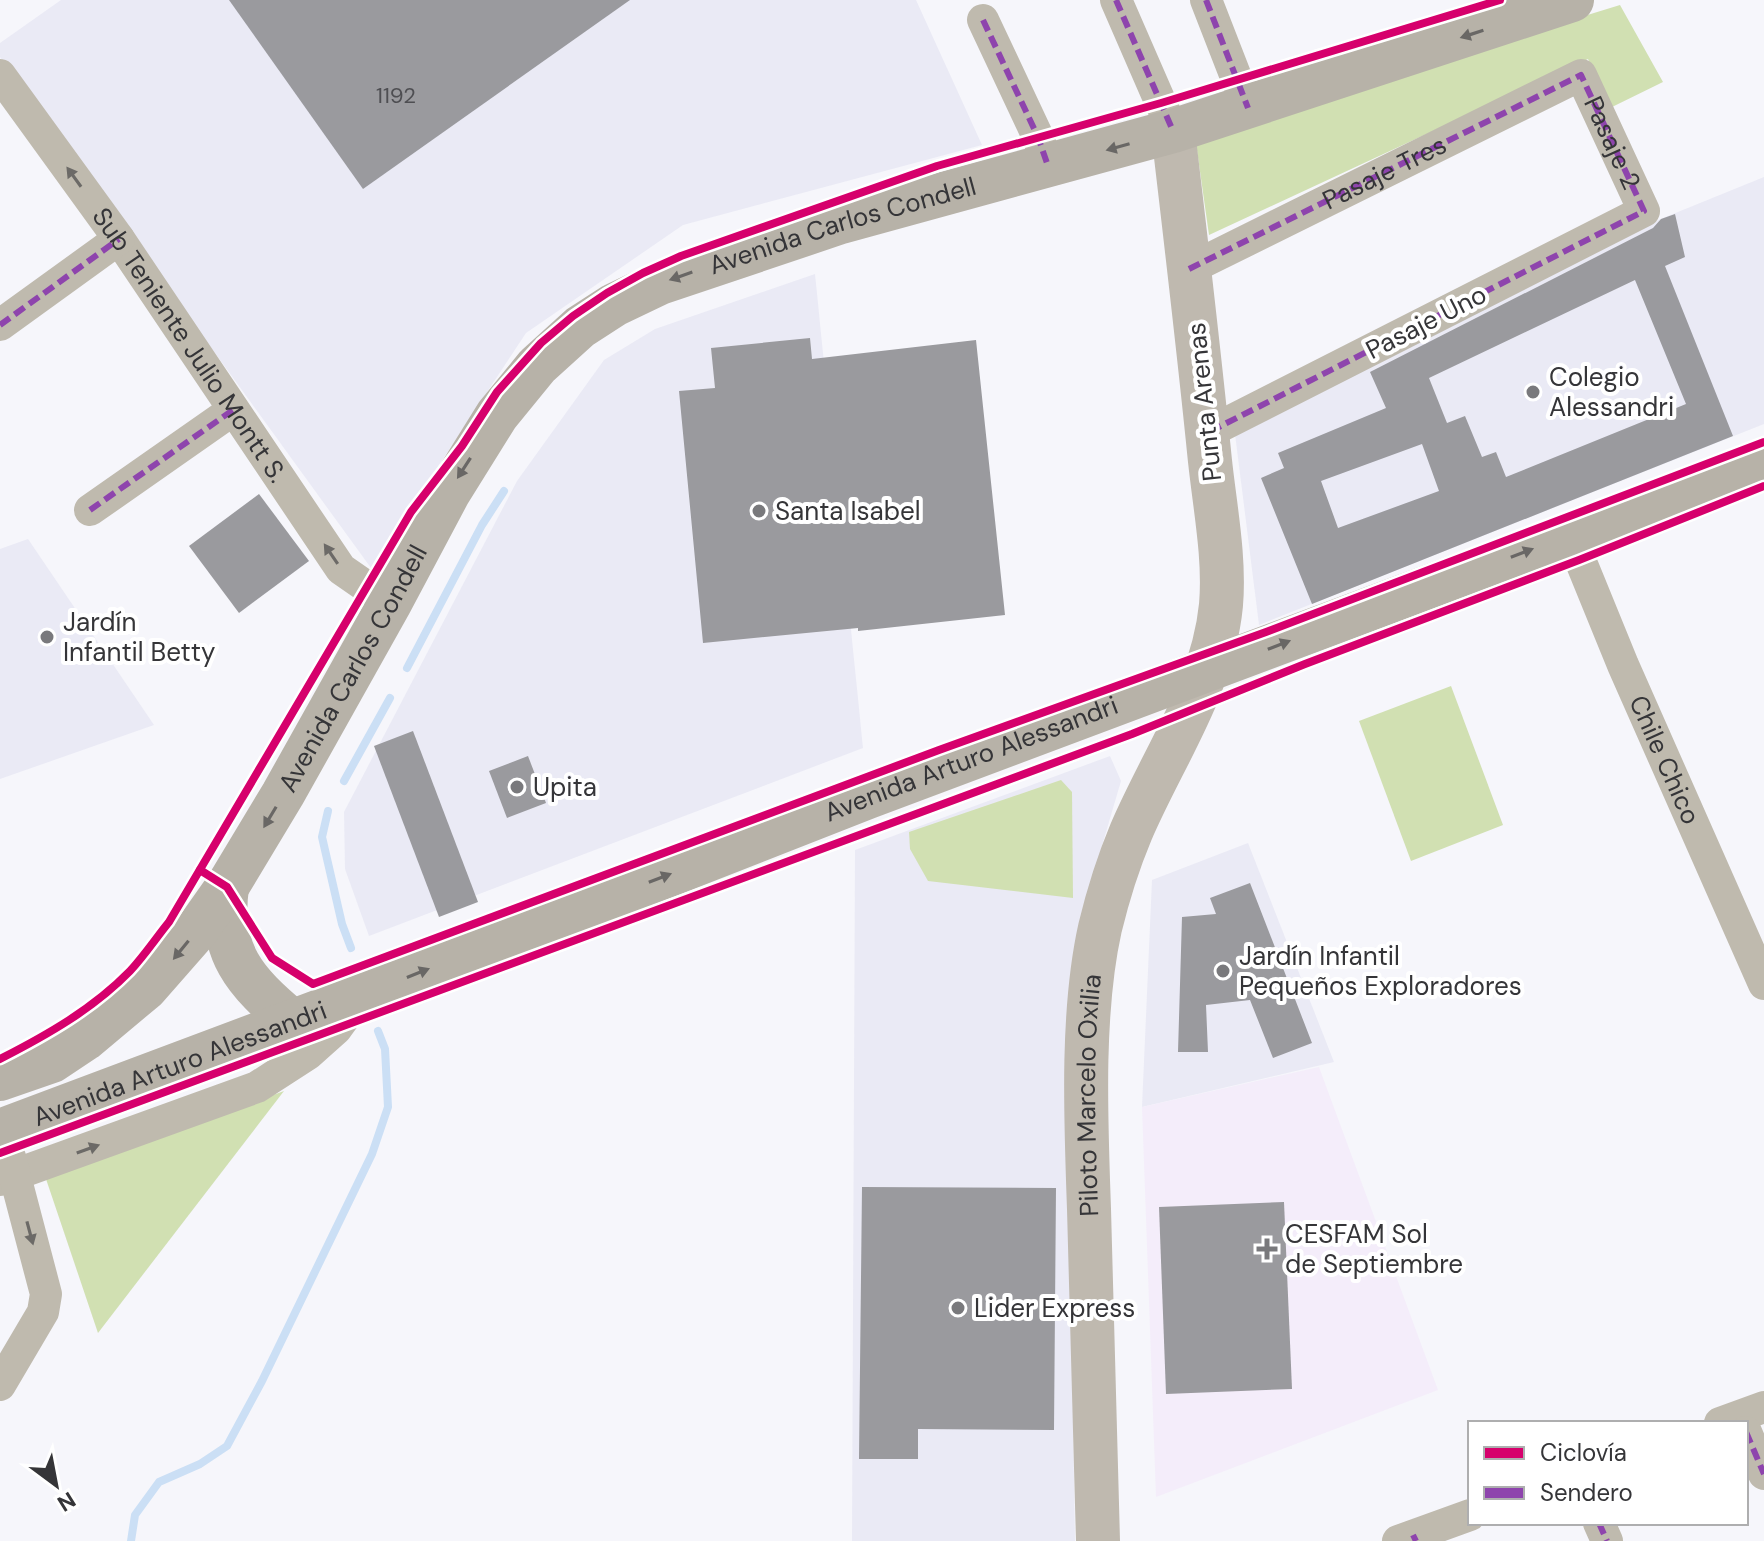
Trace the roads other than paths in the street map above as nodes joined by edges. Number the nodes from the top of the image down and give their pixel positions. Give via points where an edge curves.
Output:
1 (1116, 0) edge
2 (1206, 0) edge
3 (1543, 5) edge
4 (983, 20) dead end
5 (0, 75) edge
6 (1581, 75) joint
7 (1248, 108) junction
8 (1173, 131) junction
9 (1048, 166) junction
10 (1644, 211) joint
11 (119, 239) junction
12 (1189, 269) junction
13 (0, 325) edge
14 (233, 410) junction
15 (1207, 433) junction
16 (1764, 461) edge
17 (90, 510) dead end
18 (1570, 535) junction
19 (390, 603) junction
20 (1206, 672) junction
21 (227, 887) junction
22 (1762, 974) edge
23 (360, 996) junction
24 (292, 1021) junction
25 (52, 1061) junction
26 (0, 1079) edge
27 (2, 1131) edge
28 (7, 1178) edge
29 (0, 1385) edge
30 (1748, 1435) edge
31 (1764, 1474) edge
32 (1468, 1516) edge
33 (1409, 1539) edge
34 (1098, 1541) edge

1 - 8 street
2 - 7 street
3 -> 7 main road, Avenida Carlos Condell
4 - 9 street
11 -> 5 street, Sub Teniente Julio Montt S.
6 - 10 street, Pasaje 2
6 - 12 street, Pasaje Tres
7 - 8 main road, Avenida Carlos Condell
8 -> 9 main road, Avenida Carlos Condell
8 - 12 street, Punta Arenas
9 -> 19 main road, Avenida Carlos Condell via 841,222 660,283 580,327 537,366 497,415
10 - 15 street, Pasaje Uno
11 - 13 street
11 - 14 street, Sub Teniente Julio Montt S.
12 - 15 street, Punta Arenas
14 - 17 street
19 -> 14 street, Sub Teniente Julio Montt S. via 341,569
15 - 20 street, Punta Arenas via 1222,578 1218,627
16 - 18 main road, Avenida Arturo Alessandri
20 -> 18 main road, Avenida Arturo Alessandri
18 - 22 street, Chile Chico
19 -> 21 main road, Avenida Carlos Condell
23 -> 20 main road, Avenida Arturo Alessandri via 868,797
20 - 34 street, Piloto Marcelo Oxilia via 1116,872 1092,979 1087,1157
21 - 24 main road via 225,926 238,965 263,997
21 -> 25 main road, Avenida Carlos Condell via 146,988
23 - 24 main road, Avenida Arturo Alessandri
28 -> 23 street, Avenida Arturo Alessandri via 257,1087 308,1054 336,1029
24 - 27 main road, Avenida Arturo Alessandri
25 - 26 main road, Avenida Arturo Alessandri
25 - 27 main road
27 - 28 street
28 -> 29 street via 46,1294 43,1312
30 - 31 street
32 - 33 street

